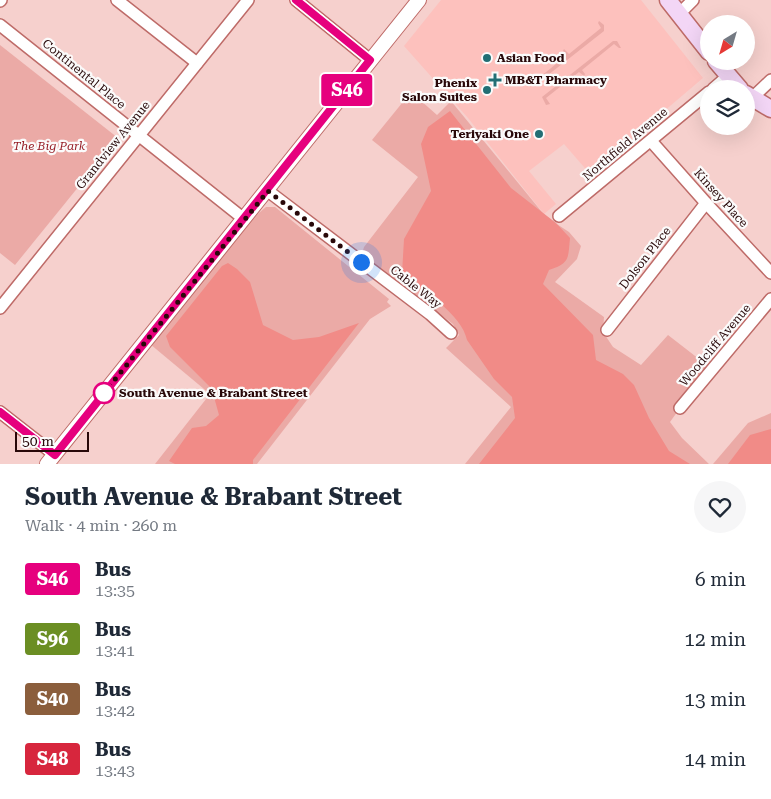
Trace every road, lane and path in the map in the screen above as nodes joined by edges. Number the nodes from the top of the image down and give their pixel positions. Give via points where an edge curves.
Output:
1 (117, 0) edge
2 (248, 0) edge
3 (296, 0) edge
4 (419, 0) edge
5 (668, 0) edge
6 (693, 0) edge
7 (679, 14) junction
8 (0, 24) edge
9 (700, 41) edge
10 (370, 60) junction
11 (197, 63) junction
12 (723, 70) edge
13 (728, 76) junction
14 (723, 80) edge
15 (732, 80) edge
16 (771, 80) edge
17 (755, 88) edge
18 (755, 99) edge
19 (700, 100) edge
20 (771, 109) edge
21 (139, 136) junction
22 (651, 141) junction
23 (268, 191) junction
24 (706, 203) junction
25 (559, 216) dead end
26 (244, 219) junction
27 (771, 273) edge
28 (771, 299) edge
29 (0, 308) edge
30 (607, 330) dead end
31 (451, 333) dead end
32 (680, 408) dead end
33 (0, 412) edge
34 (51, 460) edge

1 - 11 street
2 - 11 street, Grandview Avenue
3 - 10 street
4 - 10 street
5 - 7 main road
6 - 7 street
7 - 9 main road
8 - 21 street, Continental Place
10 - 23 street
11 - 21 street, Grandview Avenue
12 - 13 main road
13 - 14 street
13 - 15 main road
16 - 17 street
18 - 20 main road
19 - 22 street, Northfield Avenue
21 - 26 street, Continental Place
21 - 29 street, Grandview Avenue
22 - 24 street, Kinsey Place
22 - 25 street, Northfield Avenue
23 - 26 street
23 - 31 street, Cable Way
24 - 27 street, Kinsey Place
24 - 30 street, Dolson Place
26 - 34 street
28 - 32 street, Woodcliff Avenue
33 - 34 street

